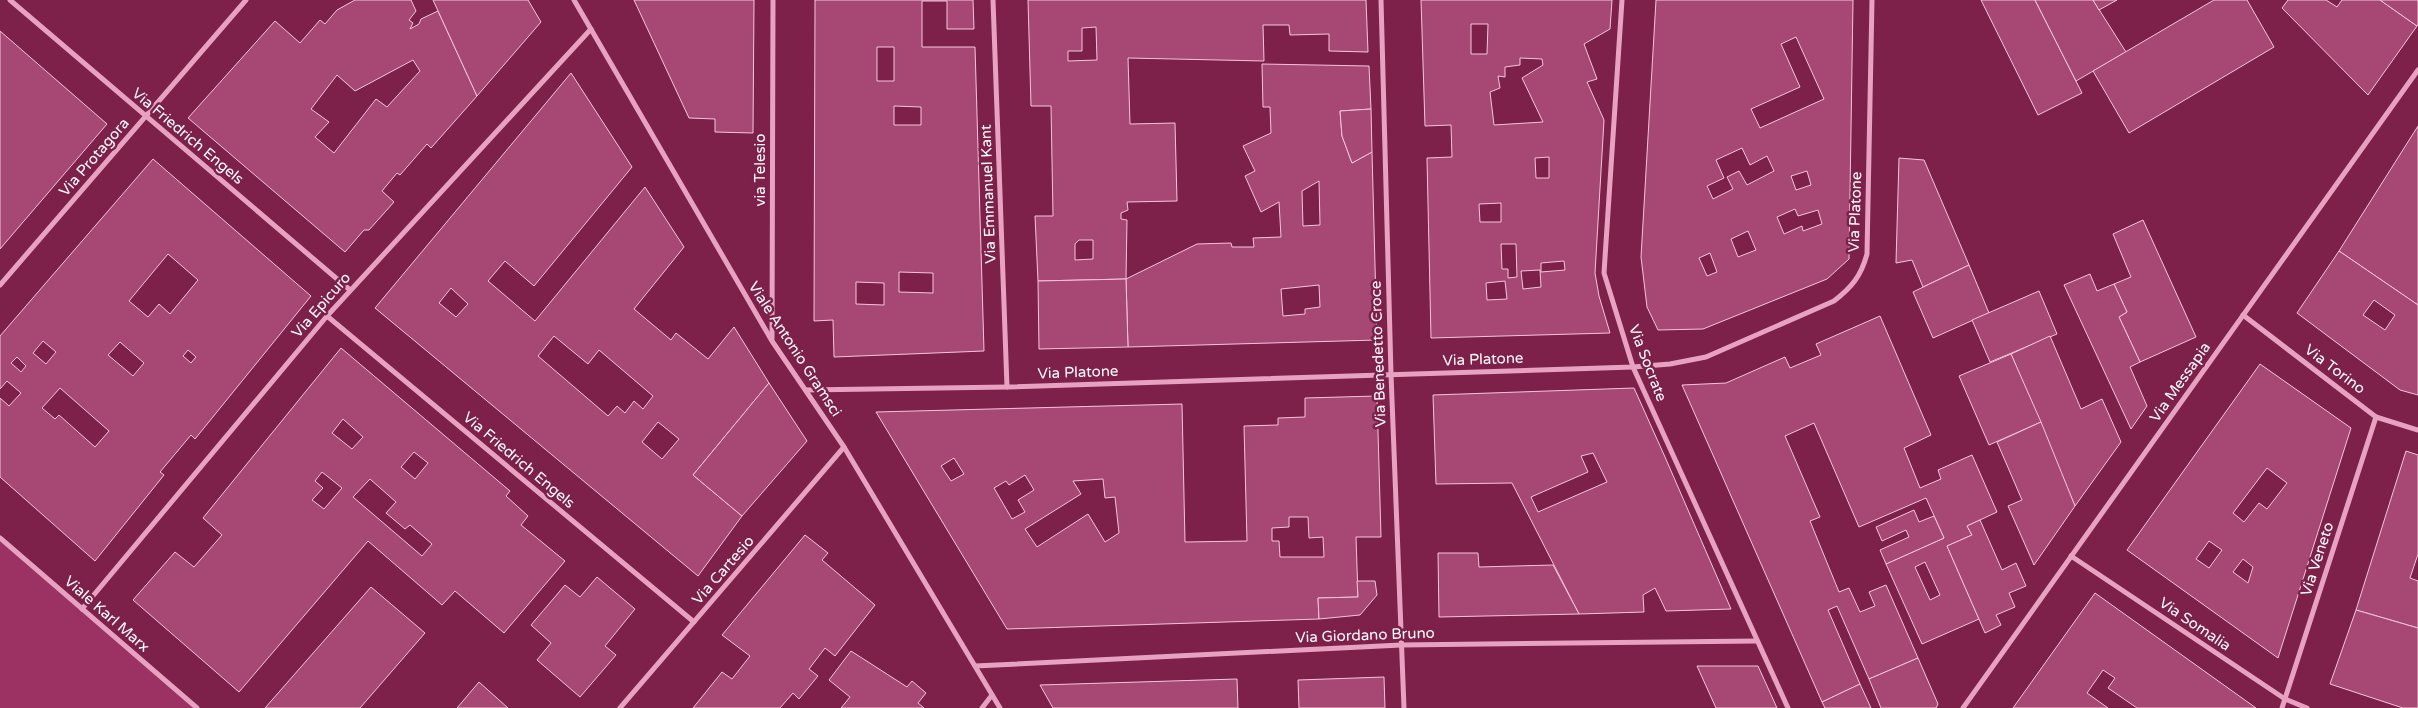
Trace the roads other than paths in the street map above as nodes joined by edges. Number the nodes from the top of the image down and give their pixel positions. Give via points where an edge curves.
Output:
1 (10, 0) edge
2 (246, 0) edge
3 (574, 0) edge
4 (773, 0) edge
5 (993, 0) edge
6 (1381, 0) edge
7 (1622, 0) edge
8 (1872, 0) edge
9 (591, 29) junction
10 (2418, 70) edge
11 (2412, 78) junction
12 (2418, 82) edge
13 (146, 116) junction
14 (0, 286) edge
15 (350, 290) junction
16 (2243, 315) junction
17 (327, 316) junction
18 (772, 341) junction
19 (1633, 367) junction
20 (1391, 374) junction
21 (1007, 387) junction
22 (806, 390) junction
23 (2376, 417) junction
24 (2418, 430) edge
25 (844, 448) junction
26 (0, 538) edge
27 (2071, 556) junction
28 (82, 609) junction
29 (694, 622) junction
30 (1757, 641) junction
31 (1401, 645) junction
32 (975, 666) junction
33 (992, 695) junction
34 (2284, 699) junction
35 (197, 708) edge
36 (620, 708) edge
37 (982, 708) edge
38 (1000, 708) edge
39 (1404, 708) edge
40 (1788, 708) edge
41 (1963, 708) edge
42 (2282, 708) edge
43 (2307, 708) edge

1 - 13 street, Via Friedrich Engels
2 - 13 street, Via Protagora
3 - 9 street, Viale Antonio Gramsci
4 - 18 street, via Telesio
5 - 21 street, Via Emmanuel Kant
6 - 20 street, Via Benedetto Croce
7 - 19 street, Via Socrate via 1604,273
8 - 19 street, Via Platone via 1867,254 1862,272 1852,287 1834,300 1741,343 1706,357
9 - 15 street, Via Epicuro
9 - 18 street, Viale Antonio Gramsci
10 - 11 street, Via Messapia
11 - 12 street
11 - 16 street, Via Messapia
13 - 14 street, Via Protagora
13 - 15 street, Via Friedrich Engels
15 - 17 street, Via Epicuro
16 - 23 street, Via Torino
16 - 27 street, Via Messapia
17 - 28 street, Via Epicuro
17 - 29 street, Via Friedrich Engels
18 - 22 street, Viale Antonio Gramsci
19 - 20 street, Via Platone
19 - 30 street, Via Socrate
20 - 21 street, Via Platone
20 - 31 street, Via Benedetto Croce
21 - 22 street, Via Platone
22 - 25 street, Viale Antonio Gramsci
23 - 24 street, Via Torino
23 - 34 street, Via Veneto
25 - 29 street, Via Cartesio
25 - 32 street, Viale Antonio Gramsci
26 - 28 street, Viale Karl Marx
27 - 34 street, Via Somalia
27 - 41 street, Via Messapia
28 - 35 street, Viale Karl Marx
29 - 36 street, Via Cartesio
30 - 31 street, Via Giordano Bruno
30 - 40 street, Via Socrate
31 - 32 street, Via Giordano Bruno
31 - 39 street, Via Benedetto Croce
32 - 33 street, Viale Antonio Gramsci
33 - 37 street
33 - 38 street, Viale Antonio Gramsci
34 - 42 street, Via Veneto
34 - 43 street, Via Somalia

